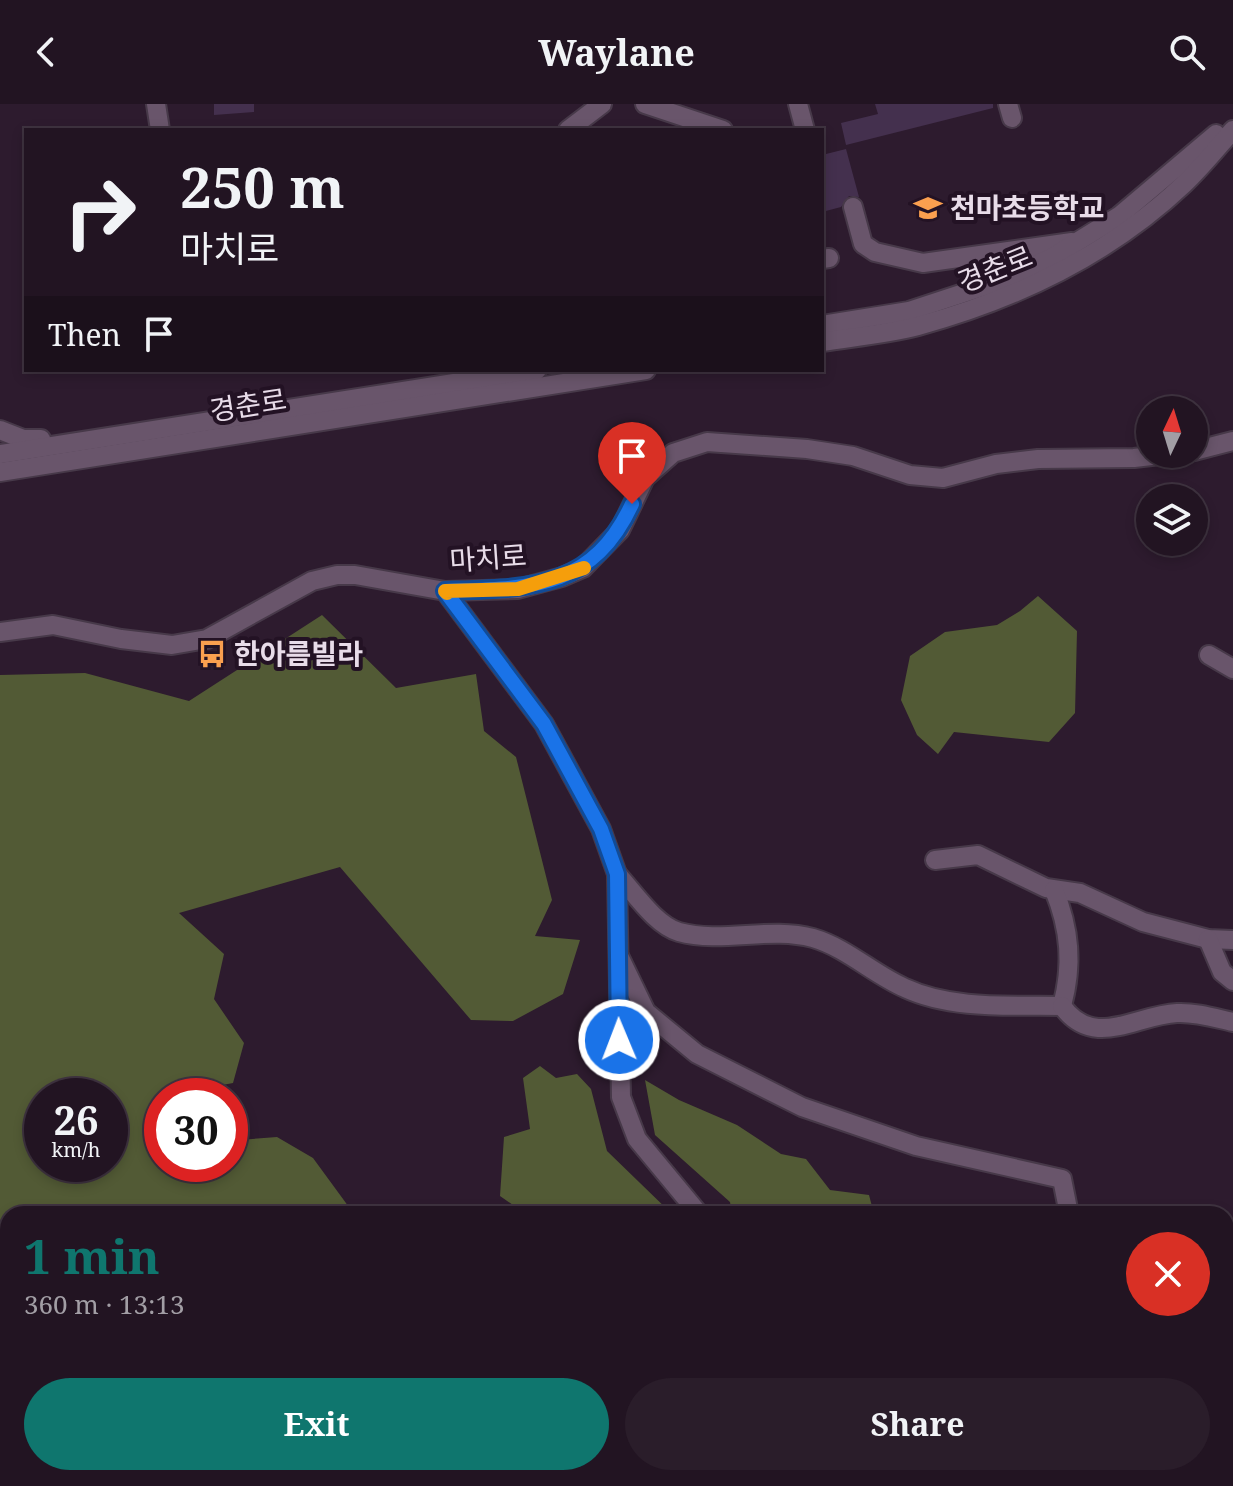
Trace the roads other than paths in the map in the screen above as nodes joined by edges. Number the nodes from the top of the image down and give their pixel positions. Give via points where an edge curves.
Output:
1 (156, 104) edge
2 (602, 104) edge
3 (645, 104) edge
4 (798, 104) edge
5 (1233, 119) edge
6 (160, 128) edge
7 (571, 128) edge
8 (717, 128) edge
9 (804, 128) edge
10 (1233, 130) edge
11 (853, 207) dead end
12 (1079, 241) junction
13 (824, 325) edge
14 (824, 342) edge
15 (457, 372) edge
16 (524, 372) edge
17 (633, 372) edge
18 (315, 405) junction
19 (0, 430) edge
20 (92, 439) junction
21 (1233, 441) edge
22 (1208, 447) edge
23 (0, 454) edge
24 (1136, 458) edge
25 (0, 472) edge
26 (445, 591) junction
27 (0, 632) edge
28 (1209, 655) dead end
29 (1233, 669) edge
30 (935, 860) dead end
31 (617, 874) junction
32 (1054, 890) junction
33 (1208, 939) junction
34 (1233, 940) edge
35 (619, 955) junction
36 (1233, 981) edge
37 (1062, 1006) junction
38 (1233, 1022) edge
39 (692, 1206) edge
40 (1067, 1206) edge

1 - 6 street
2 - 7 street
3 - 8 street
4 - 9 street
5 - 12 street, 경춘로 via 1119,216
10 - 14 street, 경춘로 via 1185,183 1136,225 1036,285 915,327
11 - 12 street via 863,244 875,252 923,263
12 - 13 street, 경춘로 via 994,283 909,311
15 - 18 street
16 - 18 street, 경춘로
17 - 25 street, 경춘로
18 - 20 street, 경춘로
19 - 20 street via 23,439
20 - 23 street, 경춘로
21 - 22 street
24 - 26 street, 마치로 via 1038,459 943,478 910,475 853,456 707,442 673,453 645,478 620,530 583,568 518,589
26 - 27 street, 마치로 via 337,575 312,581 207,639 172,645 53,625
26 - 31 street via 544,724 601,829
28 - 29 street
30 - 32 street via 978,855
31 - 35 street
31 - 37 street via 677,931 708,936 784,932 816,939 904,988 938,1000
32 - 33 street via 1080,893 1143,922
32 - 37 street via 1071,957
33 - 34 street
33 - 36 street via 1222,972
35 - 39 street via 621,1097 637,1139
35 - 40 street via 646,1012 697,1054 802,1107 916,1146 1062,1179
37 - 38 street via 1073,1020 1088,1026 1110,1028 1180,1012

